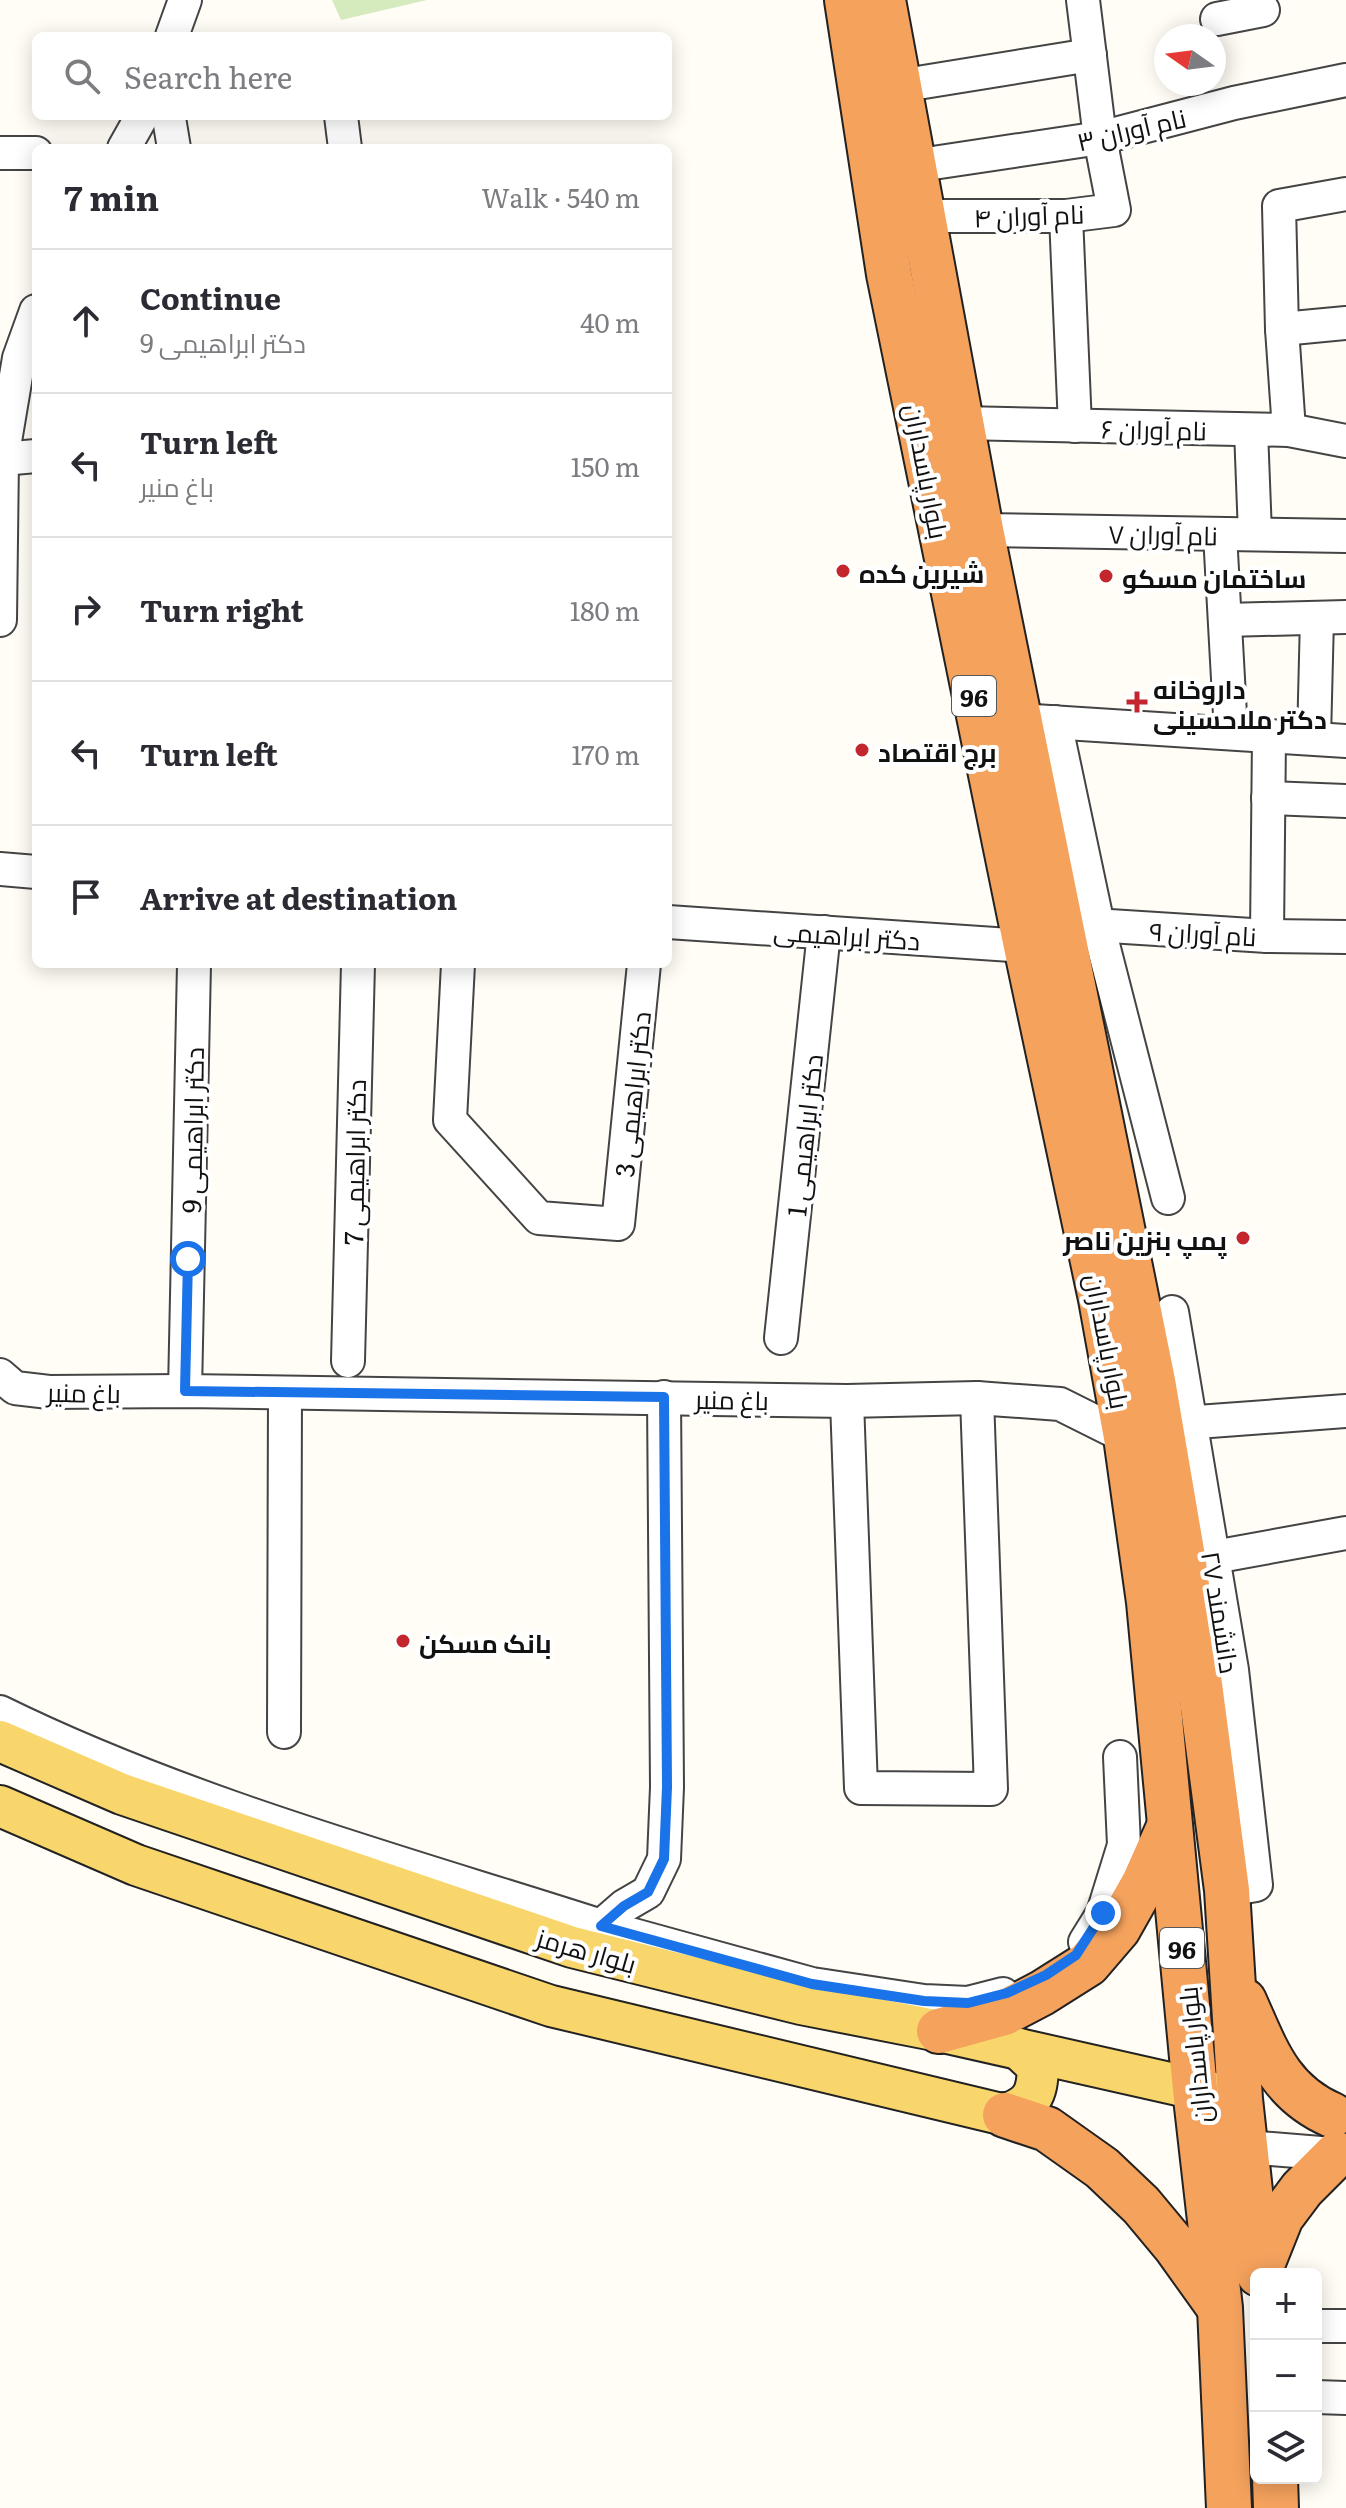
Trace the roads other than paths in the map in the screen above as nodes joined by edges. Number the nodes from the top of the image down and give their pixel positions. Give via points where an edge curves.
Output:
1 (847, 0) edge
2 (883, 0) edge
3 (1083, 0) edge
4 (179, 2) edge
5 (1263, 10) dead end
6 (1217, 19) dead end
7 (173, 32) edge
8 (1090, 55) junction
9 (1346, 80) edge
10 (899, 86) junction
11 (342, 120) edge
12 (164, 123) edge
13 (1100, 138) junction
14 (130, 144) edge
15 (344, 144) edge
16 (0, 153) edge
17 (32, 153) edge
18 (913, 166) junction
19 (1346, 194) edge
20 (922, 216) junction
21 (1066, 216) junction
22 (32, 322) edge
23 (1346, 323) edge
24 (1282, 329) junction
25 (961, 423) junction
26 (1075, 426) junction
27 (1251, 430) junction
28 (1289, 430) junction
29 (1346, 441) edge
30 (32, 456) edge
31 (2, 459) junction
32 (981, 530) junction
33 (1220, 534) junction
34 (1255, 534) junction
35 (1346, 536) edge
36 (1331, 618) edge
37 (0, 620) edge
38 (1225, 620) junction
39 (1037, 721) junction
40 (1231, 733) junction
41 (1269, 736) junction
42 (1314, 738) junction
43 (1346, 741) edge
44 (1268, 798) junction
45 (1346, 801) edge
46 (0, 869) edge
47 (32, 872) edge
48 (672, 922) edge
49 (824, 932) junction
50 (1061, 932) junction
51 (1267, 936) junction
52 (1346, 937) edge
53 (194, 968) edge
54 (358, 968) edge
55 (458, 968) edge
56 (644, 968) edge
57 (1168, 1198) dead end
58 (1172, 1312) dead end
59 (781, 1338) dead end
60 (348, 1361) dead end
61 (0, 1375) edge
62 (185, 1391) junction
63 (285, 1393) junction
64 (664, 1397) junction
65 (977, 1398) junction
66 (847, 1401) junction
67 (1346, 1411) edge
68 (1160, 1428) junction
69 (1346, 1533) edge
70 (1199, 1560) junction
71 (0, 1712) edge
72 (284, 1732) dead end
73 (0, 1741) edge
74 (1120, 1757) dead end
75 (0, 1806) edge
76 (1170, 1825) junction
77 (601, 1926) junction
78 (1234, 1981) junction
79 (939, 2031) junction
80 (1019, 2049) junction
81 (1195, 2089) junction
82 (1240, 2099) junction
83 (1005, 2115) junction
84 (1340, 2135) edge
85 (1202, 2141) junction
86 (1246, 2147) junction
87 (1258, 2268) edge
88 (1261, 2268) edge
89 (1220, 2308) junction
90 (1322, 2326) edge
91 (1346, 2326) edge
92 (1322, 2397) edge
93 (1346, 2398) edge
94 (1275, 2484) edge
95 (1229, 2508) edge
96 (1276, 2508) edge

1 - 50 highway, بلوار پاسداران / 96 via 889,274
2 - 10 highway, بلوار پاسداران / 96
3 - 8 street, نام آوران ۴
4 - 7 street
5 - 6 street
8 - 10 street
8 - 13 street, نام آوران ۴
9 - 13 street, نام آوران ۳
10 - 18 highway, بلوار پاسداران / 96
11 - 15 street
12 - 14 street
13 - 18 street, نام آوران ۳
13 - 21 street, نام آوران ۴ via 1114,210
16 - 17 street
18 - 20 highway, بلوار پاسداران / 96
19 - 24 street via 1279,206
20 - 21 street, نام آوران ۴
20 - 25 highway, بلوار پاسداران / 96
21 - 26 street
22 - 31 street via 19,358
23 - 24 street
24 - 28 street
25 - 26 street, نام آوران ۶
25 - 32 highway, بلوار پاسداران / 96
26 - 27 street, نام آوران ۶
27 - 28 street, نام آوران ۶
27 - 34 street
28 - 29 street, نام آوران ۶
30 - 31 street
31 - 37 street
32 - 33 street, نام آوران ۷
32 - 39 highway, بلوار پاسداران / 96
33 - 34 street, نام آوران ۷
33 - 38 street
34 - 35 street, نام آوران ۷
36 - 38 street
36 - 42 street
38 - 40 street
39 - 40 street
39 - 50 highway, بلوار پاسداران / 96
40 - 41 street
41 - 42 street
41 - 44 street
42 - 43 street
44 - 45 street
44 - 51 street
46 - 47 street
48 - 49 street, دکتر ابراهیمی
49 - 50 street, دکتر ابراهیمی
49 - 59 street, دکتر ابراهیمی 1
50 - 51 street, نام آوران ۹
50 - 57 street
50 - 68 highway, بلوار پاسداران / 96 via 1074,1164
51 - 52 street, نام آوران ۹
53 - 62 street, دکتر ابراهیمی 9
54 - 60 street, دکتر ابراهیمی 7
55 - 56 street, دکتر ابراهیمی 3 via 450,1120 539,1218 618,1224
58 - 68 street
61 - 62 street, باغ منیر via 15,1388 49,1392
62 - 63 street, باغ منیر
63 - 64 street, باغ منیر
63 - 72 street
64 - 66 street, باغ منیر
64 - 77 street via 664,1859 648,1892
65 - 66 street, باغ منیر
65 - 66 street via 991,1789 861,1788
65 - 68 street, باغ منیر via 1060,1404
67 - 68 street
68 - 70 highway, بلوار پاسداران / 96
68 - 76 highway, بلوار پاسداران / 96 via 1149,1602
69 - 70 street
70 - 78 highway, بلوار پاسداران / 96
71 - 77 street via 228,1804
73 - 79 main road, بلوار هرمز via 122,1794 572,1947 801,2004
74 - 77 street via 1124,1845 1103,1913 1076,1955 1007,1993 968,2003 924,2001 812,1984
75 - 83 main road via 136,1865 551,2006
76 - 79 highway via 1118,1929 1088,1964 1004,2013
76 - 81 highway, بلوار پاسداران / 96
78 - 82 highway, بلوار پاسداران / 96
78 - 84 highway via 1290,2089
79 - 80 main road, بلوار هرمز
80 - 81 main road, بلوار هرمز
80 - 83 main road via 1038,2067 1037,2089 1025,2107
81 - 82 main road, بلوار هرمز
81 - 85 highway, بلوار پاسداران / 96
82 - 86 highway, بلوار پاسداران / 96
83 - 89 highway via 1047,2129 1102,2168 1141,2205
84 - 86 street
84 - 88 highway via 1281,2217
85 - 86 main road
85 - 89 highway, بلوار پاسداران / 96
86 - 87 highway, بلوار پاسداران / 96
89 - 95 highway, بلوار پاسداران / 96
90 - 91 street
92 - 93 street
94 - 96 highway

